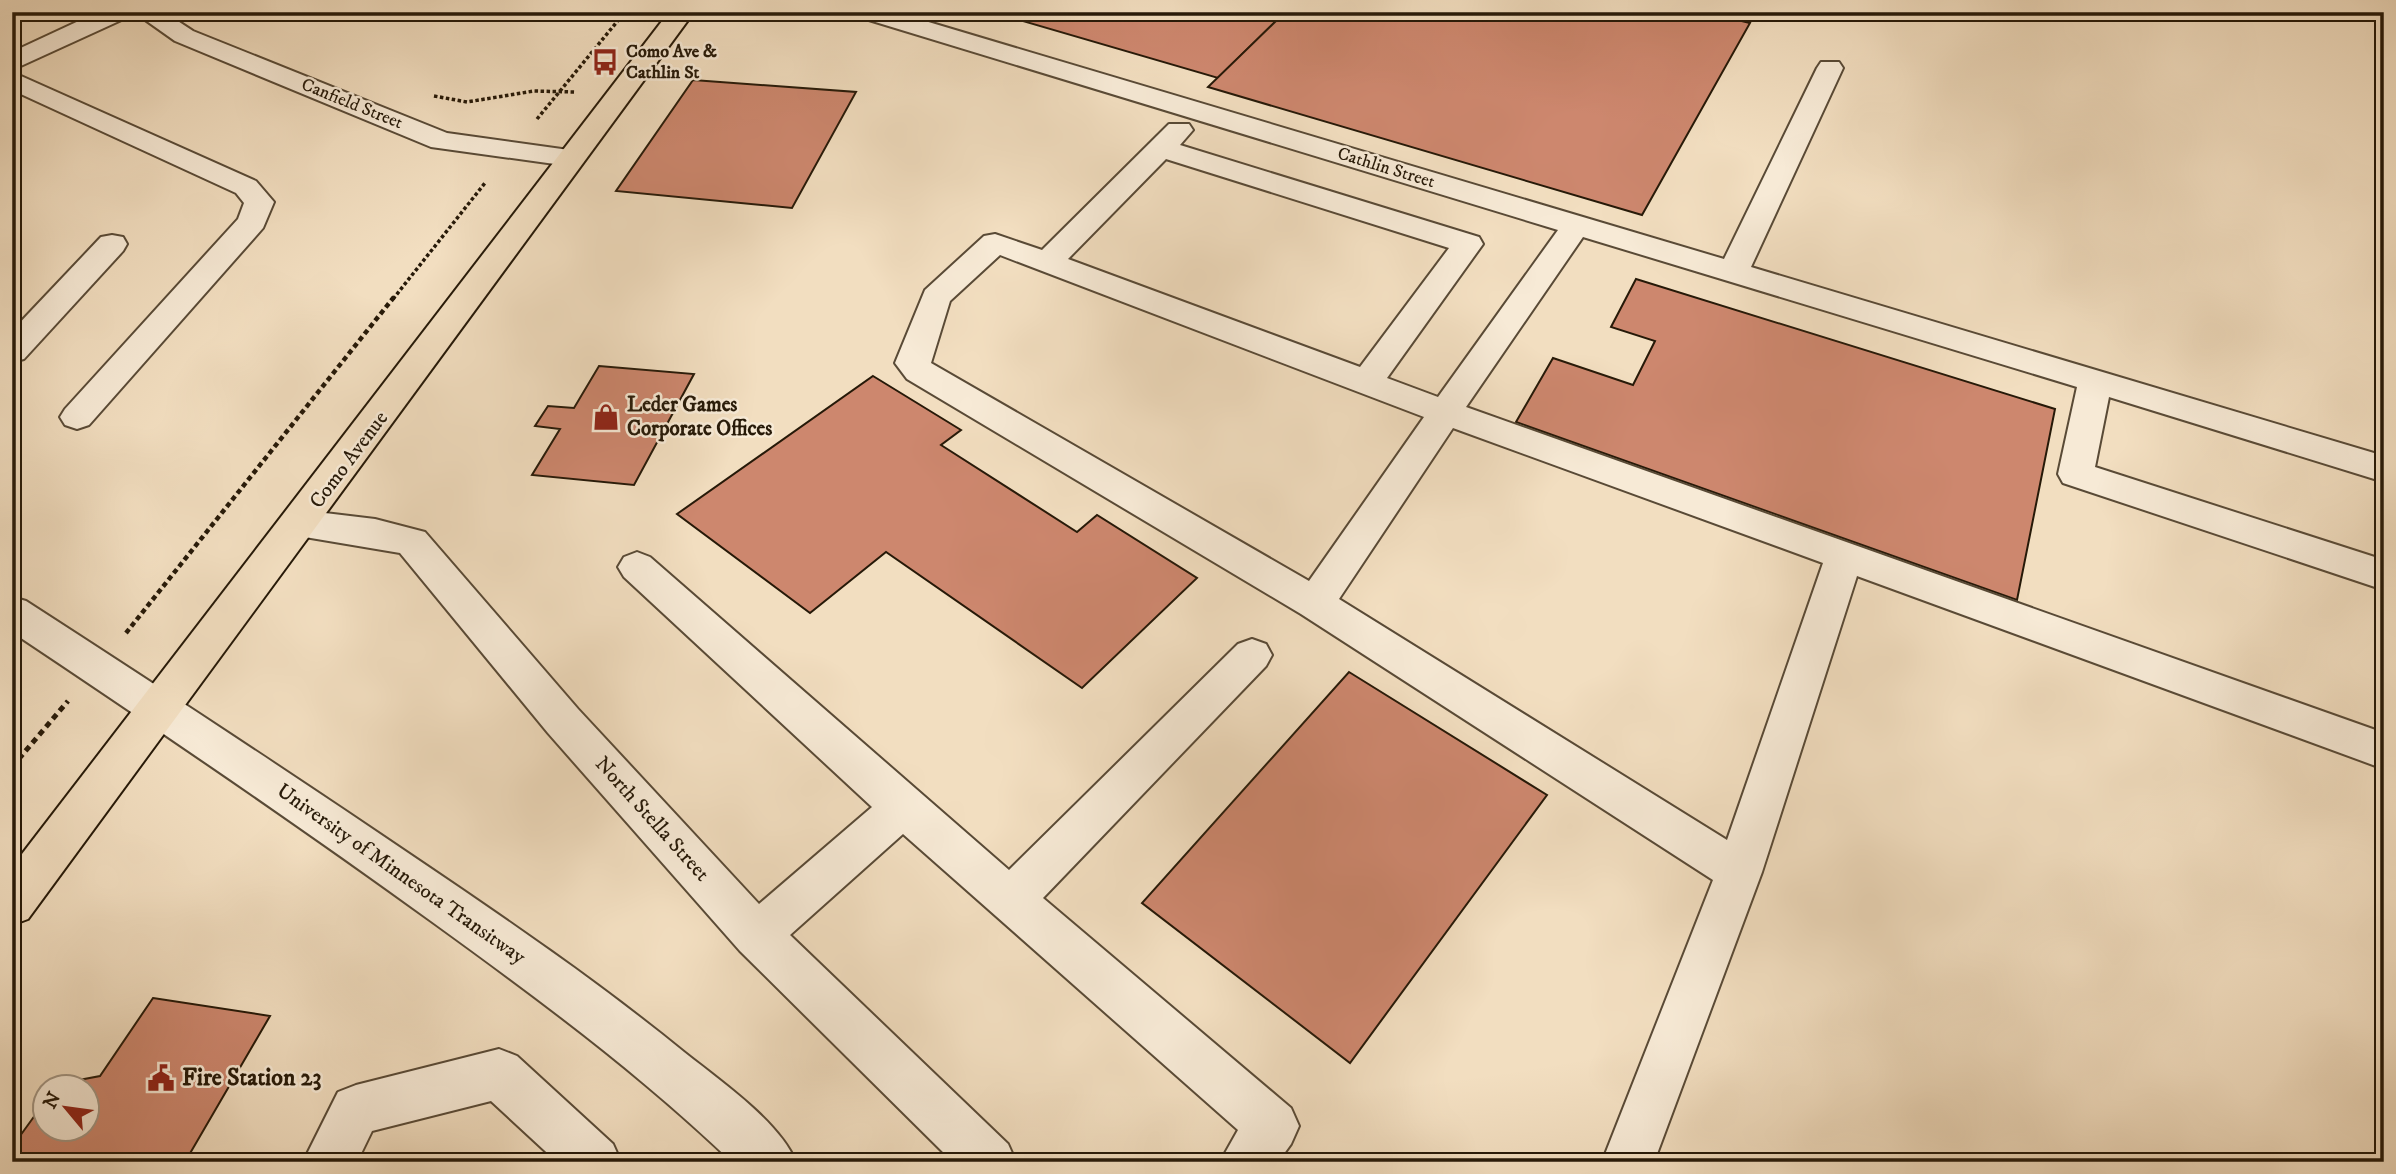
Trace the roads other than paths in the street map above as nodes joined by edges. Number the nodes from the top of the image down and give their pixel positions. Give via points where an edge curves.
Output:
1 (119, 12) edge
2 (146, 12) edge
3 (682, 12) edge
4 (868, 12) edge
5 (12, 62) edge
6 (1829, 68) dead end
7 (12, 80) edge
8 (1197, 111) junction
9 (1161, 148) junction
10 (569, 158) junction
11 (1576, 226) junction
12 (111, 244) dead end
13 (1047, 263) junction
14 (1733, 272) junction
15 (12, 351) edge
16 (2095, 381) junction
17 (1366, 383) junction
18 (1444, 412) junction
19 (77, 416) dead end
20 (2384, 469) edge
21 (300, 524) junction
22 (1844, 556) junction
23 (637, 567) dead end
24 (2384, 575) edge
25 (1315, 603) junction
26 (12, 612) edge
27 (1252, 655) dead end
28 (160, 708) junction
29 (2384, 751) edge
30 (904, 807) junction
31 (1739, 872) junction
32 (1011, 899) junction
33 (12, 904) edge
34 (757, 935) junction
35 (329, 1162) edge
36 (595, 1162) edge
37 (770, 1162) edge
38 (990, 1162) edge
39 (1246, 1162) edge
40 (1628, 1162) edge

1 - 5 street
2 - 10 street, Canfield Street via 184,36 441,141
3 - 10 main road, Como Avenue
4 - 8 street, Cathlin Street
6 - 14 street
7 - 19 street via 246,187 259,202 252,222
8 - 9 street
8 - 11 street, Cathlin Street
9 - 13 street
9 - 17 street via 1468,244
10 - 21 main road, Como Avenue
11 - 14 street, Cathlin Street
11 - 18 street
12 - 15 street
13 - 17 street
13 - 25 street via 995,243 936,298 912,363
14 - 16 street, Cathlin Street
16 - 20 street, Cathlin Street
16 - 24 street via 2076,474
17 - 18 street
18 - 22 street
18 - 25 street
21 - 28 main road, Como Avenue
21 - 34 street, North Stella Street via 411,542 563,721
22 - 29 street
22 - 31 street
23 - 30 street
25 - 31 street
26 - 28 street, University of Minnesota Transitway
27 - 32 street
28 - 33 main road, Como Avenue
28 - 37 street, University of Minnesota Transitway via 516,954 720,1113
30 - 32 street
30 - 34 street
31 - 40 street
32 - 39 street via 1273,1126
34 - 38 street, North Stella Street
35 - 36 street via 356,1110 499,1074

